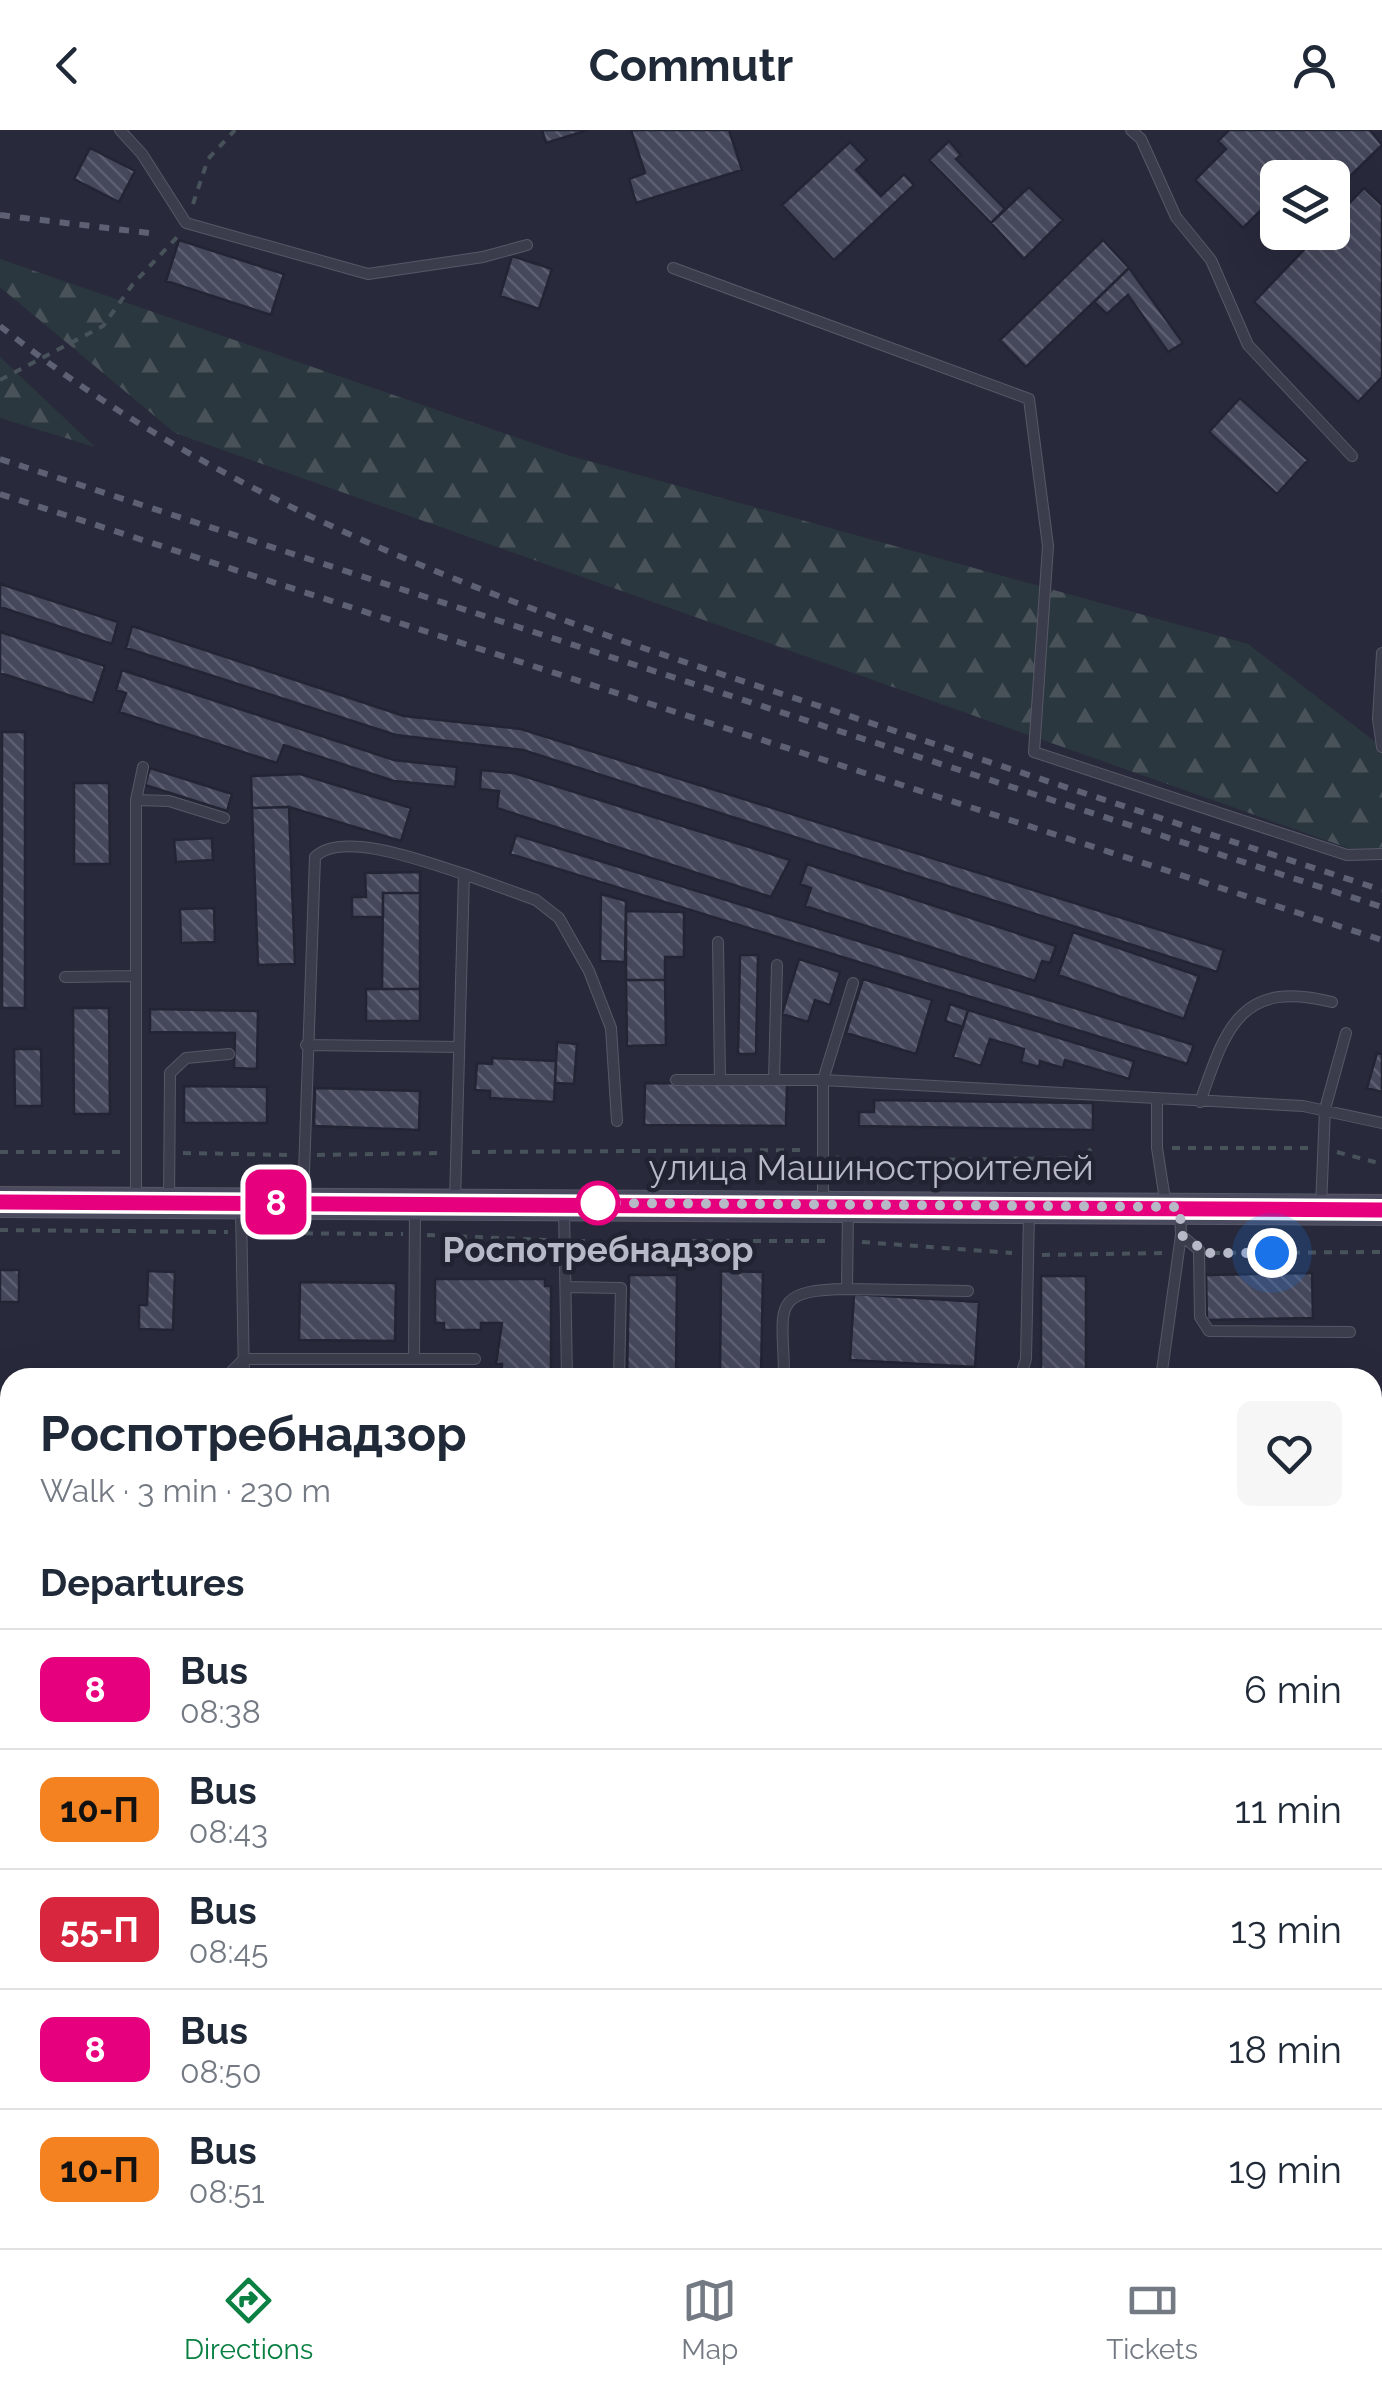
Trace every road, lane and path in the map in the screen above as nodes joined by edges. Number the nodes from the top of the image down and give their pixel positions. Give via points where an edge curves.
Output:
1 (120, 130) edge
2 (235, 130) edge
3 (1131, 130) edge
4 (186, 224) junction
5 (527, 245) dead end
6 (673, 268) dead end
7 (0, 380) edge
8 (1352, 456) dead end
9 (1382, 654) edge
10 (1382, 747) edge
11 (143, 766) dead end
12 (136, 800) junction
13 (224, 818) dead end
14 (1382, 854) edge
15 (464, 874) junction
16 (718, 942) dead end
17 (778, 966) dead end
18 (65, 976) dead end
19 (136, 976) junction
20 (853, 983) dead end
21 (1332, 1002) dead end
22 (1346, 1033) dead end
23 (306, 1045) junction
24 (460, 1047) junction
25 (229, 1054) dead end
26 (676, 1080) dead end
27 (720, 1080) junction
28 (774, 1080) junction
29 (823, 1080) junction
30 (1157, 1101) junction
31 (1200, 1102) junction
32 (1326, 1109) junction
33 (618, 1121) dead end
34 (1382, 1123) edge
35 (1157, 1148) junction
36 (1324, 1148) junction
37 (1092, 1149) dead end
38 (823, 1150) junction
39 (0, 1152) edge
40 (136, 1152) junction
41 (168, 1152) junction
42 (457, 1152) junction
43 (304, 1155) junction
44 (1382, 1164) edge
45 (241, 1201) junction
46 (0, 1202) edge
47 (136, 1202) junction
48 (169, 1202) junction
49 (303, 1202) junction
50 (415, 1202) junction
51 (456, 1202) junction
52 (564, 1203) junction
53 (836, 1205) junction
54 (1029, 1207) junction
55 (1321, 1208) junction
56 (1382, 1210) edge
57 (1176, 1216) junction
58 (0, 1230) edge
59 (242, 1232) junction
60 (414, 1234) junction
61 (565, 1241) junction
62 (848, 1241) junction
63 (1382, 1252) edge
64 (1178, 1253) junction
65 (1200, 1253) junction
66 (1028, 1255) junction
67 (566, 1287) junction
68 (847, 1290) junction
69 (968, 1291) dead end
70 (1350, 1332) dead end
71 (244, 1359) junction
72 (414, 1359) junction
73 (475, 1359) dead end
74 (235, 1368) edge
75 (244, 1368) edge
76 (567, 1368) edge
77 (619, 1368) edge
78 (784, 1368) edge
79 (1023, 1368) edge
80 (1162, 1368) edge

1 - 4 lane
2 - 4 path via 208,159
3 - 8 lane via 1176,217 1211,260 1248,346
4 - 5 lane via 368,274 484,258
4 - 7 path via 103,326
6 - 14 lane via 1029,399 1048,546 1034,752 1347,855
9 - 10 lane
11 - 12 lane
12 - 13 lane via 169,801
12 - 19 lane
15 - 23 lane via 355,846 327,848 315,857
15 - 24 lane
15 - 33 lane via 536,900 558,918 611,1028
16 - 27 lane
17 - 28 lane
18 - 19 lane
19 - 40 lane
20 - 29 lane
21 - 31 lane via 1289,997 1240,1015 1225,1031
22 - 32 lane
23 - 24 lane
23 - 43 lane
24 - 42 lane
25 - 41 lane via 186,1058 170,1072
26 - 27 lane
27 - 28 lane
28 - 29 lane
29 - 30 lane
29 - 38 lane
30 - 31 lane
30 - 35 lane
31 - 32 lane
32 - 34 lane
32 - 36 lane
35 - 36 path
35 - 57 lane
36 - 44 path
36 - 55 lane
37 - 38 path via 1080,1158 843,1161
38 - 42 path
38 - 53 lane
39 - 40 path
40 - 47 lane
41 - 43 path
41 - 48 lane
42 - 43 path
42 - 51 lane
43 - 49 lane
45 - 48 main road, улица Машиностроителей
45 - 49 main road, улица Машиностроителей
45 - 59 lane
46 - 47 main road, улица Машиностроителей
47 - 48 main road, улица Машиностроителей
49 - 50 main road, улица Машиностроителей
50 - 51 main road, улица Машиностроителей
50 - 60 lane
51 - 52 main road, улица Машиностроителей
52 - 53 main road, улица Машиностроителей
52 - 61 lane
53 - 54 main road, улица Машиностроителей
53 - 62 lane
54 - 57 main road, улица Машиностроителей
54 - 66 lane
55 - 56 main road, улица Машиностроителей
55 - 57 main road, улица Машиностроителей
57 - 64 lane
57 - 65 lane
58 - 59 path
59 - 60 path
59 - 71 lane
60 - 61 path
60 - 72 lane
61 - 62 path
61 - 67 lane
62 - 66 path
62 - 68 lane
63 - 65 path
64 - 66 path
64 - 80 lane
65 - 70 lane via 1200,1317 1208,1331
66 - 79 lane
67 - 76 lane
67 - 77 lane via 621,1288
68 - 69 lane
68 - 78 lane via 806,1290 790,1298
71 - 72 lane
71 - 74 lane
71 - 75 lane
72 - 73 lane

